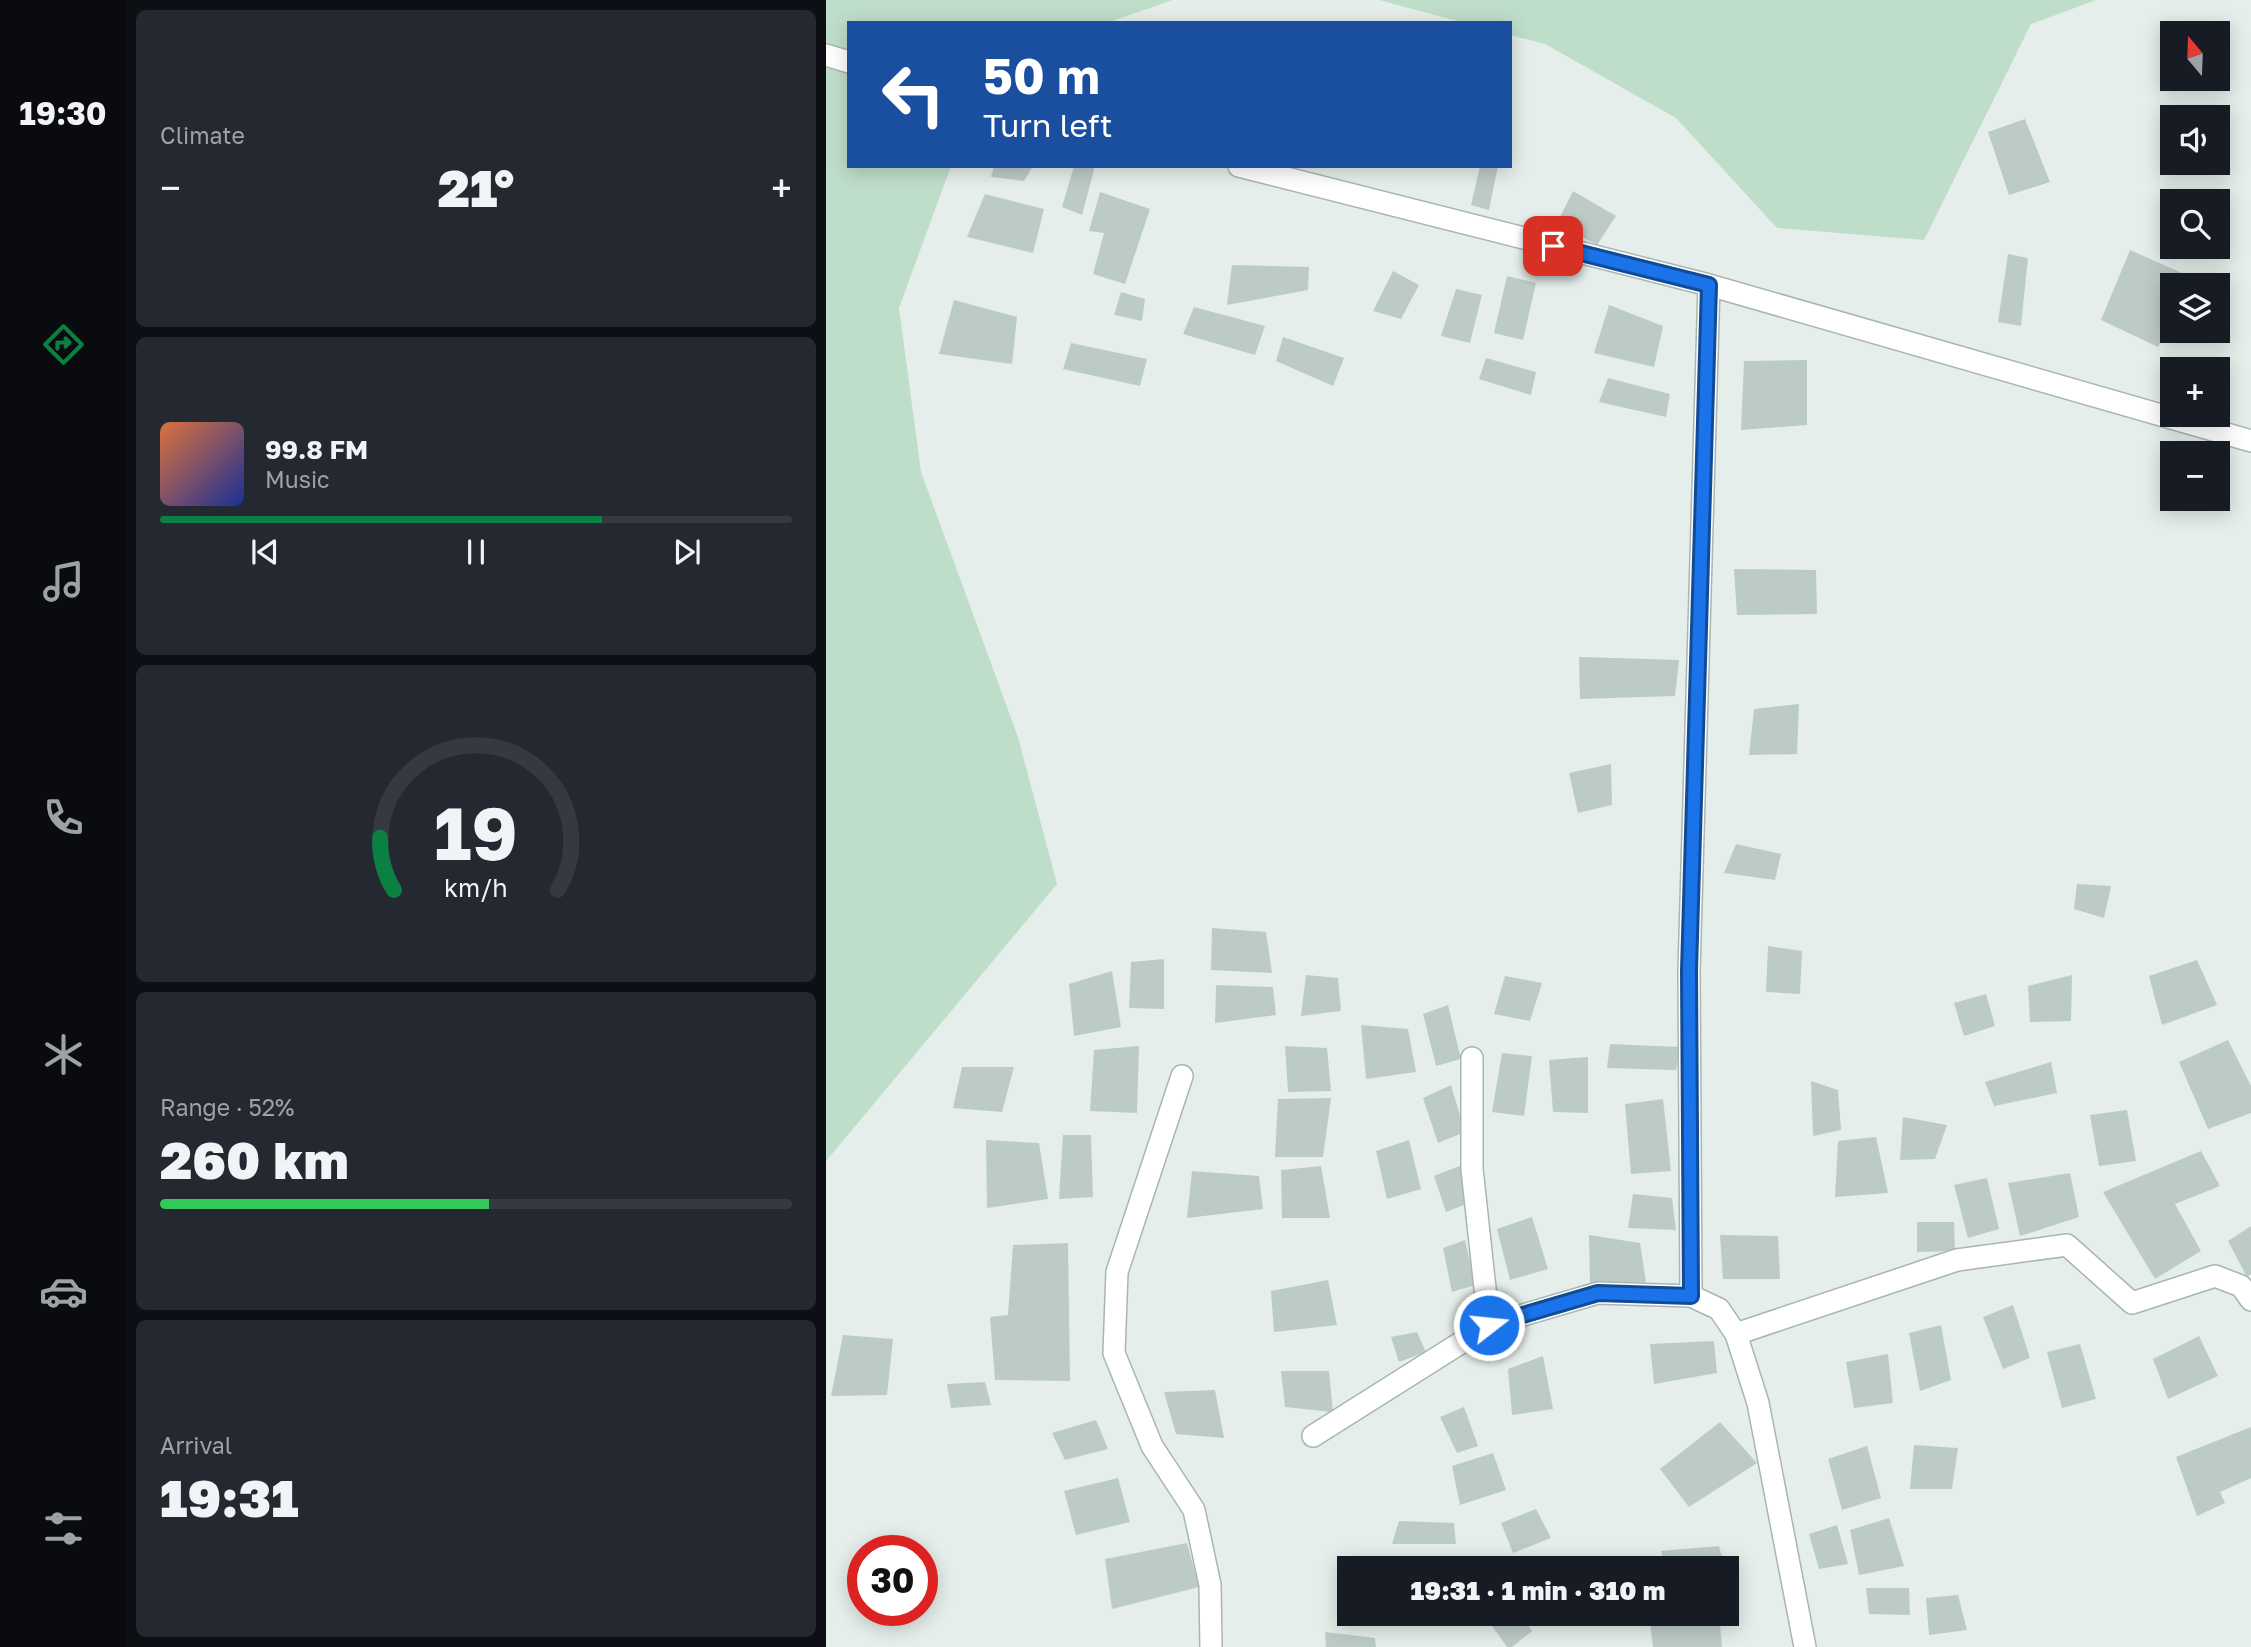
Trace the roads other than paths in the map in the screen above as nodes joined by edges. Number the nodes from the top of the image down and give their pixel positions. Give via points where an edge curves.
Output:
1 (826, 55) edge
2 (847, 61) edge
3 (1247, 168) edge
4 (1709, 285) junction
5 (2247, 434) edge
6 (1472, 1058) dead end
7 (1182, 1076) dead end
8 (1691, 1296) junction
9 (2251, 1300) edge
10 (1489, 1325) junction
11 (1736, 1334) junction
12 (1313, 1436) dead end
13 (1211, 1647) edge
14 (1805, 1647) edge

1 - 2 street
3 - 4 street
4 - 5 street
4 - 8 street via 1689,971
6 - 10 street via 1472,1170
7 - 13 street via 1117,1272 1114,1353 1152,1446 1194,1510 1210,1585
8 - 10 street via 1598,1293
8 - 11 street via 1719,1309
9 - 11 street via 2241,1286 2215,1276 2132,1303 2067,1245 1957,1260
10 - 12 street
11 - 14 street via 1758,1403

